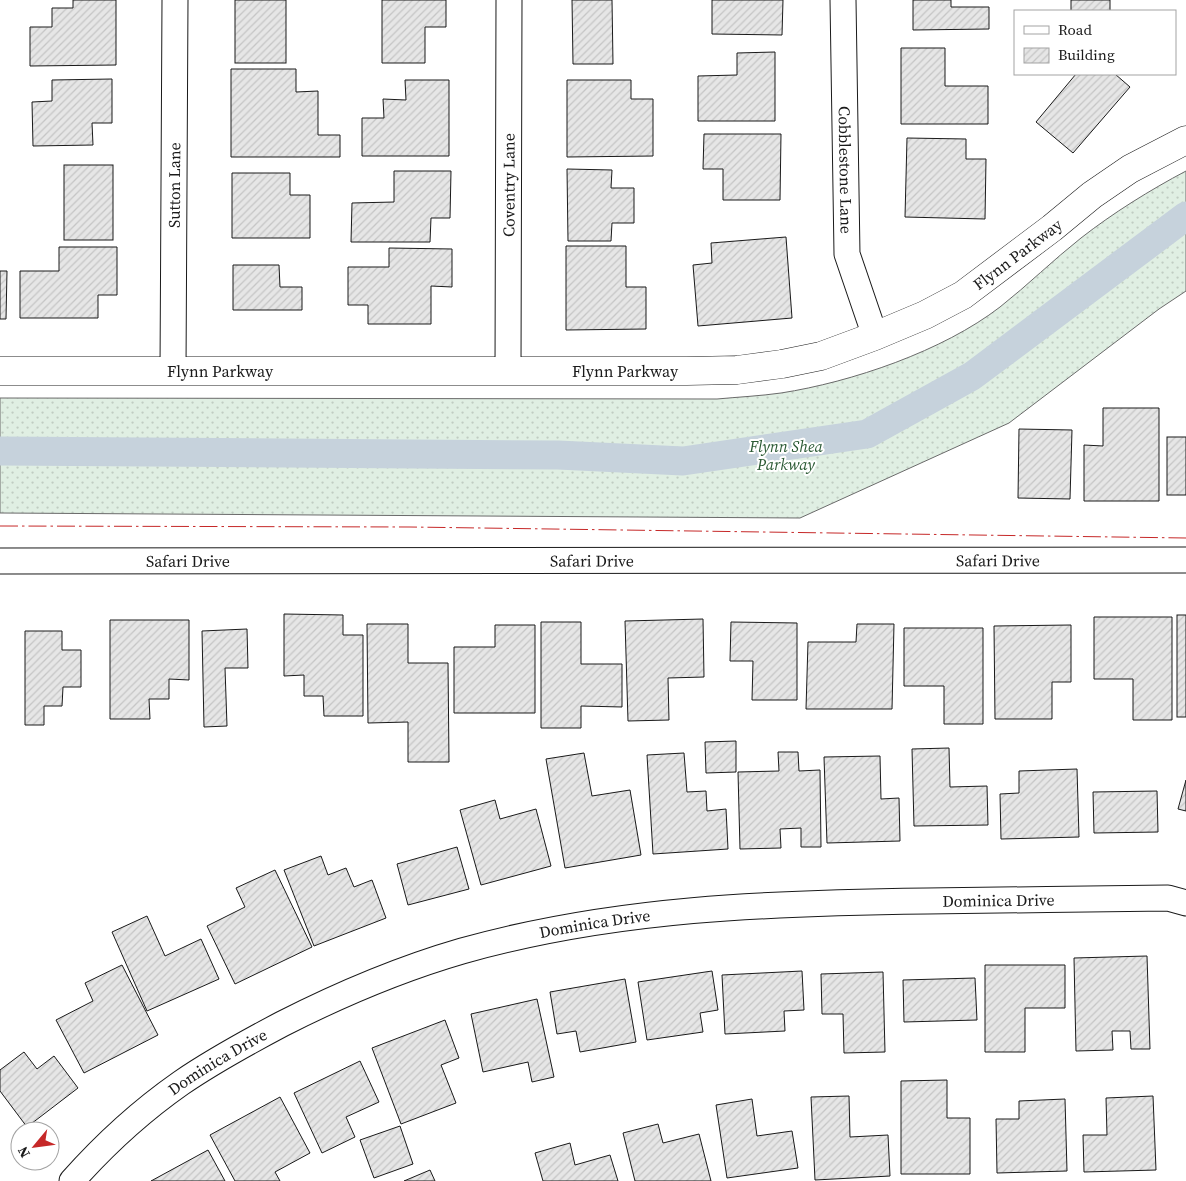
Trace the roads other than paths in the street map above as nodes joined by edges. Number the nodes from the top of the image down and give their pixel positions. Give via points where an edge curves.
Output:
1 (175, 0) edge
2 (509, 0) edge
3 (844, 0) edge
4 (1186, 140) edge
5 (876, 336) junction
6 (0, 371) edge
7 (173, 371) junction
8 (508, 371) junction
9 (1186, 560) edge
10 (0, 561) edge
11 (1186, 904) edge
12 (72, 1181) edge

1 - 7 street, Sutton Lane
2 - 8 street, Coventry Lane
3 - 5 street, Cobblestone Lane via 847,254
4 - 5 street, Flynn Parkway via 1130,169 963,295
5 - 8 street, Flynn Parkway via 821,356 737,370
6 - 7 street, Flynn Parkway
7 - 8 street, Flynn Parkway
9 - 10 street, Safari Drive
11 - 12 street, Dominica Drive via 1168,898 836,902 721,907 622,918 461,952 381,979 242,1045 173,1089 125,1128

